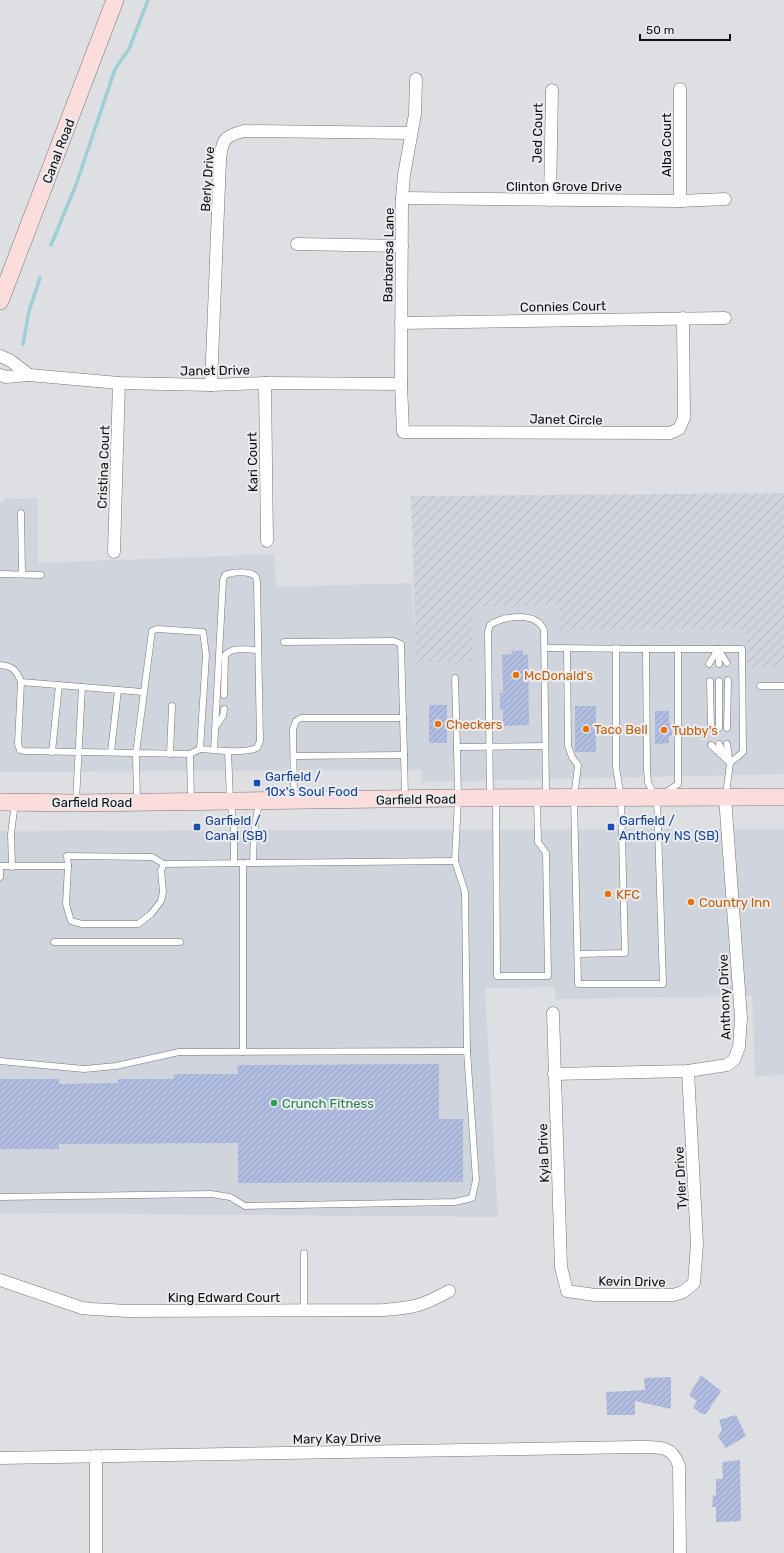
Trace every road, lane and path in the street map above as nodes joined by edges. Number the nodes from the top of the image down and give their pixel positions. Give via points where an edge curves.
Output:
1 (115, 0) edge
2 (416, 79) dead end
3 (680, 89) dead end
4 (552, 90) dead end
5 (411, 133) junction
6 (402, 198) junction
7 (725, 199) dead end
8 (550, 200) junction
9 (680, 201) junction
10 (298, 244) dead end
11 (402, 246) junction
12 (0, 301) edge
13 (683, 318) junction
14 (725, 318) dead end
15 (401, 322) junction
16 (0, 356) edge
17 (0, 375) edge
18 (29, 375) junction
19 (119, 383) junction
20 (265, 383) junction
21 (401, 384) junction
22 (211, 385) junction
23 (403, 432) joint
24 (20, 513) dead end
25 (267, 541) dead end
26 (114, 552) dead end
27 (0, 574) edge
28 (22, 574) junction
29 (41, 574) dead end
30 (284, 642) dead end
31 (545, 648) junction
32 (567, 648) junction
33 (616, 648) junction
34 (646, 649) junction
35 (678, 649) junction
36 (718, 649) junction
37 (258, 650) junction
38 (727, 663) dead end
39 (710, 664) dead end
40 (719, 664) dead end
41 (0, 666) edge
42 (455, 678) dead end
43 (719, 680) dead end
44 (728, 680) dead end
45 (710, 681) dead end
46 (21, 682) junction
47 (59, 685) junction
48 (760, 686) dead end
49 (784, 686) edge
50 (82, 687) junction
51 (118, 690) junction
52 (143, 692) junction
53 (224, 695) dead end
54 (172, 706) dead end
55 (224, 709) dead end
56 (403, 718) junction
57 (216, 726) junction
58 (711, 728) dead end
59 (719, 728) dead end
60 (727, 728) dead end
61 (719, 744) dead end
62 (727, 744) dead end
63 (711, 745) dead end
64 (489, 746) junction
65 (545, 746) junction
66 (457, 747) junction
67 (200, 749) junction
68 (214, 750) junction
69 (228, 750) junction
70 (52, 752) junction
71 (79, 752) junction
72 (111, 752) junction
73 (136, 753) junction
74 (170, 754) junction
75 (190, 754) junction
76 (404, 755) junction
77 (294, 756) junction
78 (730, 763) junction
79 (725, 797) junction
80 (784, 797) edge
81 (458, 798) junction
82 (493, 798) junction
83 (542, 798) junction
84 (574, 798) junction
85 (621, 798) junction
86 (657, 798) junction
87 (405, 799) junction
88 (230, 800) junction
89 (259, 800) junction
90 (294, 800) junction
91 (191, 801) junction
92 (8, 802) edge
93 (137, 802) junction
94 (76, 803) junction
95 (455, 861) junction
96 (234, 863) junction
97 (243, 863) junction
98 (253, 863) junction
99 (164, 864) junction
100 (0, 866) edge
101 (12, 866) junction
102 (68, 866) junction
103 (0, 877) edge
104 (54, 942) dead end
105 (180, 942) dead end
106 (578, 954) junction
107 (553, 1013) dead end
108 (467, 1051) junction
109 (242, 1052) junction
110 (0, 1061) edge
111 (688, 1071) junction
112 (554, 1074) junction
113 (0, 1197) edge
114 (304, 1253) dead end
115 (0, 1280) edge
116 (694, 1283) joint
117 (449, 1291) dead end
118 (567, 1291) joint
119 (304, 1311) junction
120 (96, 1456) junction
121 (0, 1458) edge
122 (96, 1553) edge
123 (680, 1553) edge

1 - 12 main road, Canal Road
2 - 5 street, Barbarosa Lane via 415,114
3 - 9 street, Alba Court
4 - 8 street, Jed Court
5 - 6 street, Barbarosa Lane
5 - 22 street, Berly Drive via 244,131 225,139 220,160
6 - 8 street, Clinton Grove Drive
6 - 11 street, Barbarosa Lane
7 - 9 street, Clinton Grove Drive
8 - 9 street, Clinton Grove Drive
10 - 11 street
11 - 15 street, Barbarosa Lane
13 - 14 street, Connies Court
13 - 15 street, Connies Court
13 - 23 street, Janet Circle via 684,418 679,429 670,433
15 - 21 street, Barbarosa Lane
16 - 18 street
17 - 18 street, Janet Drive
18 - 19 street, Janet Drive
19 - 22 street, Janet Drive
19 - 26 street, Cristina Court
20 - 21 street, Janet Drive
20 - 22 street, Janet Drive
20 - 25 street, Kari Court
21 - 23 street, Barbarosa Lane
24 - 28 lane
27 - 28 lane
28 - 29 lane
30 - 56 lane via 398,642 402,650
31 - 32 lane
31 - 64 lane via 544,630 542,624 536,620 508,618 490,625
31 - 65 lane
32 - 33 lane
32 - 84 lane via 568,746 578,765
33 - 34 lane
33 - 85 lane via 616,767
34 - 35 lane
34 - 86 lane via 648,783
35 - 36 lane
35 - 86 lane via 678,784
36 - 38 lane
36 - 39 lane
36 - 40 lane
36 - 78 lane via 742,649 743,752
37 - 53 lane via 235,649 225,655
37 - 57 lane via 256,577 251,573 225,575
37 - 69 lane via 260,741 257,748 251,750
41 - 46 lane via 12,667 18,673
42 - 66 lane
43 - 59 lane
44 - 60 lane
45 - 58 lane
46 - 47 lane
46 - 70 lane via 18,744 20,750
47 - 50 lane
47 - 70 lane
48 - 49 lane
50 - 51 lane
50 - 71 lane
51 - 52 lane
51 - 72 lane
52 - 67 lane via 152,631 157,629 203,632 206,655
52 - 73 lane
54 - 74 lane
55 - 57 lane via 223,716
56 - 76 lane
56 - 77 lane via 301,718 294,724 293,729
57 - 68 lane
61 - 78 lane
62 - 78 lane
63 - 78 lane
64 - 65 lane
64 - 66 lane
64 - 82 lane
65 - 83 lane
66 - 81 lane
67 - 68 lane
67 - 75 lane
68 - 69 lane
69 - 88 lane
70 - 71 lane
71 - 72 lane
71 - 94 lane
72 - 73 lane
73 - 74 lane
73 - 93 lane
74 - 75 lane
75 - 91 lane
76 - 77 lane
76 - 87 lane
77 - 90 lane
78 - 79 lane
79 - 80 main road, Garfield Road
79 - 86 main road, Garfield Road
79 - 111 street, Anthony Drive via 741,1018 740,1047 734,1060 727,1065
81 - 82 main road, Garfield Road
81 - 87 main road, Garfield Road
81 - 95 lane
82 - 83 main road, Garfield Road
82 - 83 lane via 497,976 548,976 546,853 538,842
83 - 84 main road, Garfield Road
84 - 85 main road, Garfield Road
84 - 106 lane
85 - 86 main road, Garfield Road
85 - 106 lane via 625,953
86 - 106 lane via 663,984 578,984
87 - 90 main road, Garfield Road
88 - 89 main road, Garfield Road
88 - 91 main road, Garfield Road
88 - 96 lane via 234,826
89 - 90 main road, Garfield Road
89 - 98 lane
91 - 93 main road, Garfield Road
92 - 94 main road, Garfield Road
92 - 101 lane
93 - 94 main road, Garfield Road
95 - 98 lane
95 - 108 lane via 465,892
96 - 97 lane
96 - 99 lane
97 - 98 lane
97 - 109 lane
99 - 102 lane via 152,857 67,856
99 - 102 lane via 160,870 161,901 151,914 138,924 82,924 71,921 66,904
100 - 101 lane
100 - 103 lane
101 - 102 lane
104 - 105 lane
107 - 112 street, Kyla Drive
108 - 109 lane
108 - 113 lane via 476,1180 472,1198 455,1202 245,1206 230,1197 211,1194
109 - 110 lane via 179,1052 116,1066 84,1069
111 - 112 street, Anthony Drive
111 - 116 street, Tyler Drive via 697,1244
112 - 118 street, Kyla Drive via 561,1267
114 - 119 lane
115 - 119 street, King Edward Court via 82,1308 128,1311
116 - 118 street, Kevin Drive via 673,1295 595,1295
117 - 119 street, King Edward Court via 426,1304 407,1308
120 - 121 street, Mary Kay Drive
120 - 122 street
120 - 123 street, Mary Kay Drive via 664,1448 674,1453 679,1466

